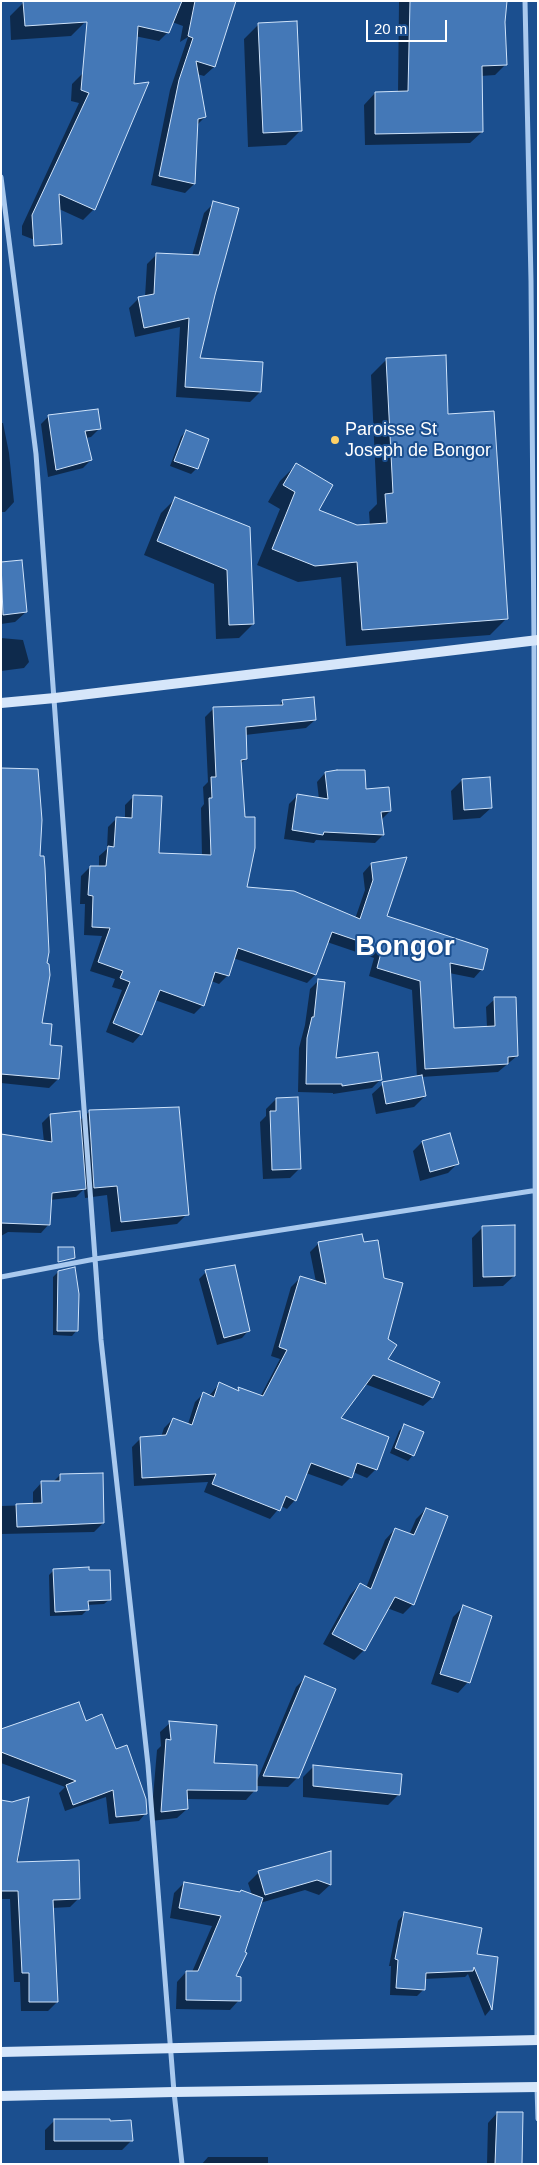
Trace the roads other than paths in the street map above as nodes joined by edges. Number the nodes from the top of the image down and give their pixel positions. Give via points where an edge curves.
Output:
1 (525, 1) edge
2 (1, 176) edge
3 (536, 640) edge
4 (55, 698) junction
5 (1, 703) edge
6 (537, 1190) edge
7 (95, 1260) junction
8 (1, 1277) edge
9 (538, 2040) edge
10 (170, 2048) junction
11 (1, 2052) edge
12 (537, 2087) edge
13 (174, 2092) junction
14 (1, 2096) edge
15 (538, 2118) edge
16 (182, 2164) edge

1 - 3 street
2 - 4 street via 36,454
3 - 4 main road
3 - 6 street
4 - 5 main road
4 - 7 street
6 - 7 street
6 - 9 street
7 - 8 street
7 - 10 street via 148,1765
9 - 10 main road
10 - 11 main road
10 - 13 street
12 - 13 main road
12 - 15 street
13 - 14 main road
13 - 16 street

